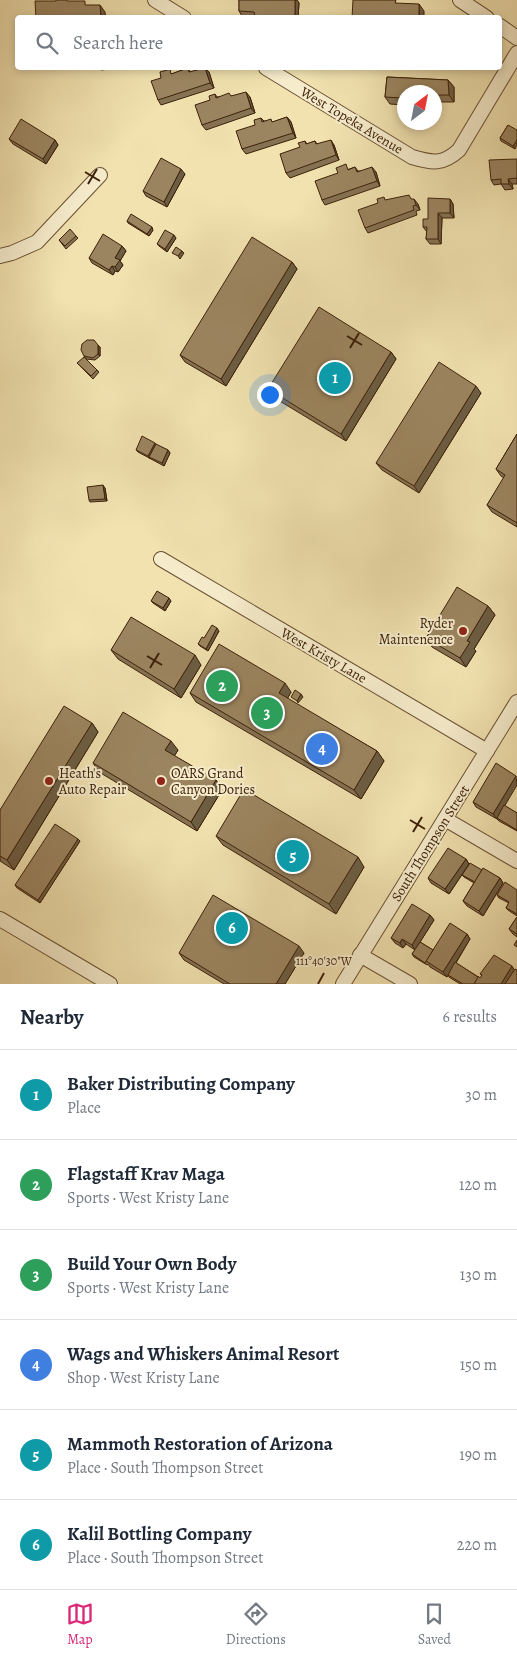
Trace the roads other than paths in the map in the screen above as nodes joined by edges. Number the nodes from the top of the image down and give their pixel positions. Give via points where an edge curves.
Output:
1 (155, 0) edge
2 (460, 0) edge
3 (179, 15) edge
4 (482, 15) edge
5 (502, 27) edge
6 (517, 38) edge
7 (517, 53) edge
8 (269, 70) edge
9 (100, 176) dead end
10 (0, 256) edge
11 (161, 559) dead end
12 (517, 704) edge
13 (486, 752) junction
14 (445, 819) junction
15 (517, 862) edge
16 (0, 919) edge
17 (360, 955) junction
18 (110, 984) edge
19 (343, 984) edge
20 (410, 984) edge

1 - 3 street
2 - 4 street
5 - 6 street
7 - 8 street, West Topeka Avenue via 459,150 438,162 412,157
9 - 10 street via 37,242
11 - 13 street, West Kristy Lane
12 - 13 street, South Thompson Street
13 - 14 street, South Thompson Street
14 - 15 street
14 - 17 street, South Thompson Street
16 - 18 street
17 - 19 street, South Thompson Street
17 - 20 street

